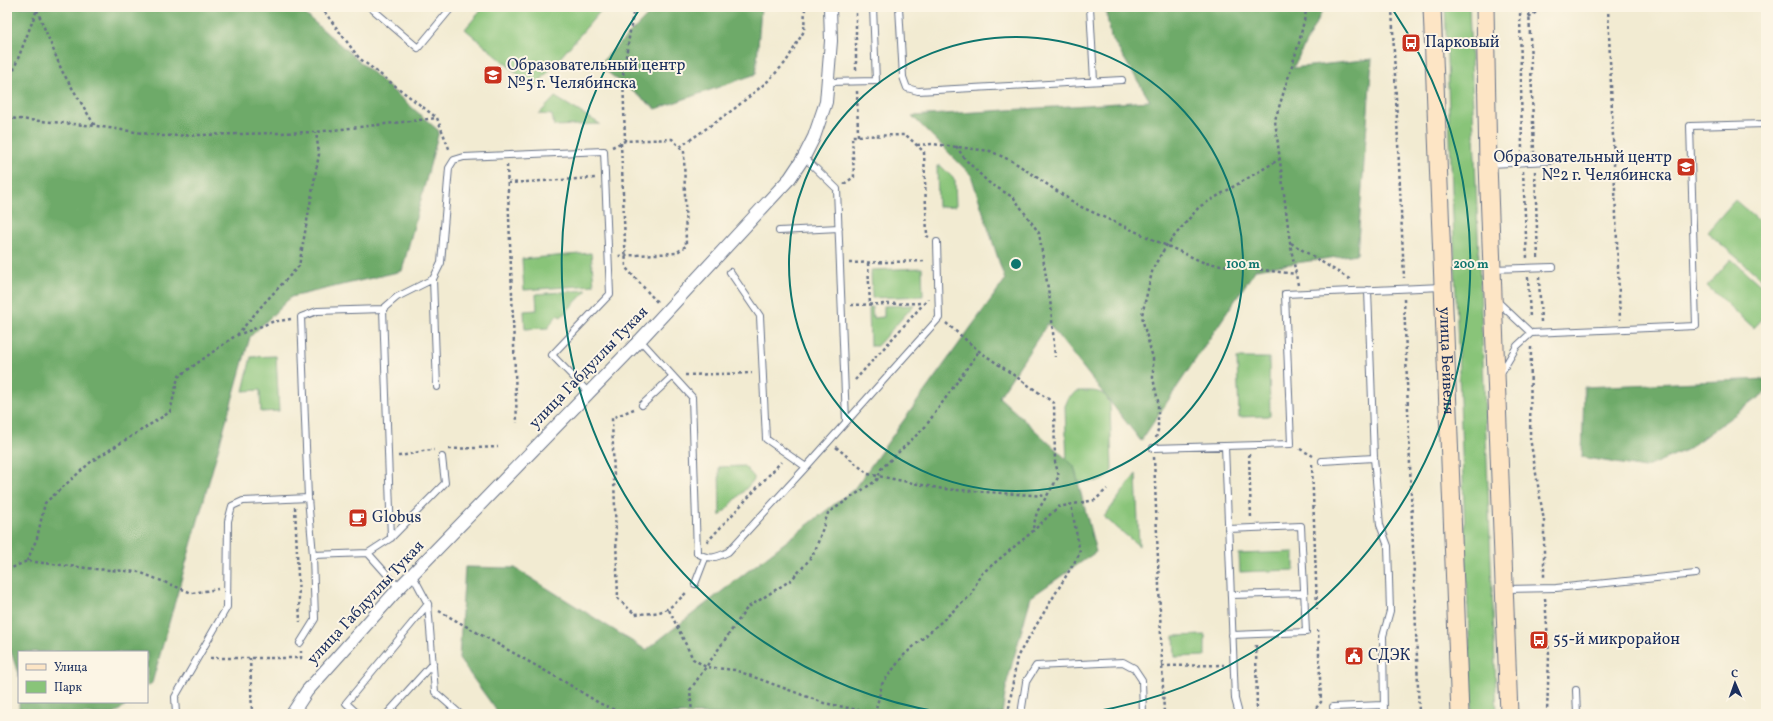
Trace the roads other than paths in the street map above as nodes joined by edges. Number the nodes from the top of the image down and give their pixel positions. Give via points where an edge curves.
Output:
1 (370, 7) edge
2 (452, 7) edge
3 (830, 7) edge
4 (873, 7) edge
5 (899, 7) edge
6 (1090, 7) edge
7 (1432, 7) edge
8 (1485, 7) edge
9 (1122, 80) dead end
10 (1094, 81) junction
11 (828, 82) junction
12 (1766, 124) edge
13 (804, 157) junction
14 (1550, 161) dead end
15 (1488, 164) junction
16 (839, 228) junction
17 (779, 231) dead end
18 (938, 242) road end
19 (1553, 267) dead end
20 (1492, 269) junction
21 (730, 272) dead end
22 (433, 279) junction
23 (1443, 287) junction
24 (1368, 290) junction
25 (1493, 298) junction
26 (383, 309) junction
27 (1531, 333) junction
28 (640, 340) junction
29 (673, 376) junction
30 (1497, 382) junction
31 (437, 387) dead end
32 (589, 393) junction
33 (642, 405) road end
34 (846, 421) junction
35 (1225, 446) junction
36 (1153, 448) road end
37 (442, 457) dead end
38 (1374, 458) junction
39 (1322, 461) road end
40 (806, 467) junction
41 (308, 498) junction
42 (1228, 529) junction
43 (391, 538) junction
44 (368, 553) junction
45 (314, 555) junction
46 (705, 558) junction
47 (412, 574) junction
48 (1696, 574) dead end
49 (695, 584) road end
50 (399, 588) junction
51 (1504, 589) junction
52 (1304, 593) junction
53 (1231, 595) junction
54 (428, 604) junction
55 (1232, 635) junction
56 (300, 643) road end
57 (433, 663) junction
58 (1576, 690) dead end
59 (1383, 705) junction
60 (1333, 707) dead end
61 (176, 714) edge
62 (292, 714) edge
63 (358, 714) edge
64 (387, 714) edge
65 (460, 714) edge
66 (1021, 714) edge
67 (1143, 714) edge
68 (1239, 714) edge
69 (1282, 714) edge
70 (1308, 714) edge
71 (1384, 714) edge
72 (1460, 714) edge
73 (1509, 714) edge
74 (1576, 714) edge

1 - 2 lane via 418,48
3 - 11 street, улица Габдуллы Тукая
4 - 11 lane via 876,81
5 - 10 lane via 903,77 907,88 918,91
6 - 10 lane
7 - 23 main road, улица Бейвеля
8 - 15 main road
9 - 10 lane
11 - 13 street, улица Габдуллы Тукая via 826,102
12 - 27 lane via 1690,126 1696,326
13 - 16 lane via 837,189
13 - 28 street, улица Габдуллы Тукая via 790,178
14 - 15 lane
15 - 20 main road
16 - 17 lane
16 - 34 lane
18 - 34 lane via 939,318
19 - 20 lane
20 - 25 main road
21 - 40 lane via 760,316 766,439
22 - 26 lane via 397,297
22 - 31 lane
22 - 32 lane via 441,263 449,168 454,160 464,157 604,151 610,294 552,355
23 - 24 lane
23 - 72 main road, улица Бейвеля
24 - 35 lane via 1285,294 1291,444
24 - 38 lane
25 - 27 lane
25 - 30 main road
26 - 41 lane via 317,311 301,317
26 - 43 lane
27 - 30 lane via 1517,346
28 - 29 lane
28 - 32 street, улица Габдуллы Тукая
29 - 33 lane
29 - 46 lane via 692,397 697,552
30 - 51 main road
32 - 47 street, улица Габдуллы Тукая
34 - 40 lane
35 - 36 lane
35 - 42 lane
37 - 43 lane via 445,483
38 - 39 lane
38 - 59 lane via 1380,525 1388,546 1390,611 1383,636
40 - 46 lane via 728,552 715,558
41 - 45 lane
41 - 61 lane via 243,501 232,506 228,521 227,607 175,697
42 - 52 lane via 1301,526
42 - 53 lane
43 - 44 lane
44 - 45 lane
44 - 50 lane
45 - 56 lane via 315,619
46 - 49 lane
47 - 50 street, улица Габдуллы Тукая
47 - 54 lane
48 - 51 lane via 1544,588
50 - 62 street, улица Габдуллы Тукая via 307,691
51 - 73 main road
52 - 53 lane
52 - 55 lane via 1306,632
53 - 55 lane
54 - 57 lane
54 - 63 lane via 346,703
55 - 68 lane via 1235,699
57 - 64 lane
57 - 65 lane via 435,692
58 - 74 lane
59 - 60 lane
59 - 71 lane
66 - 67 lane via 1026,682 1036,666 1123,662 1134,668 1142,680
69 - 70 lane

